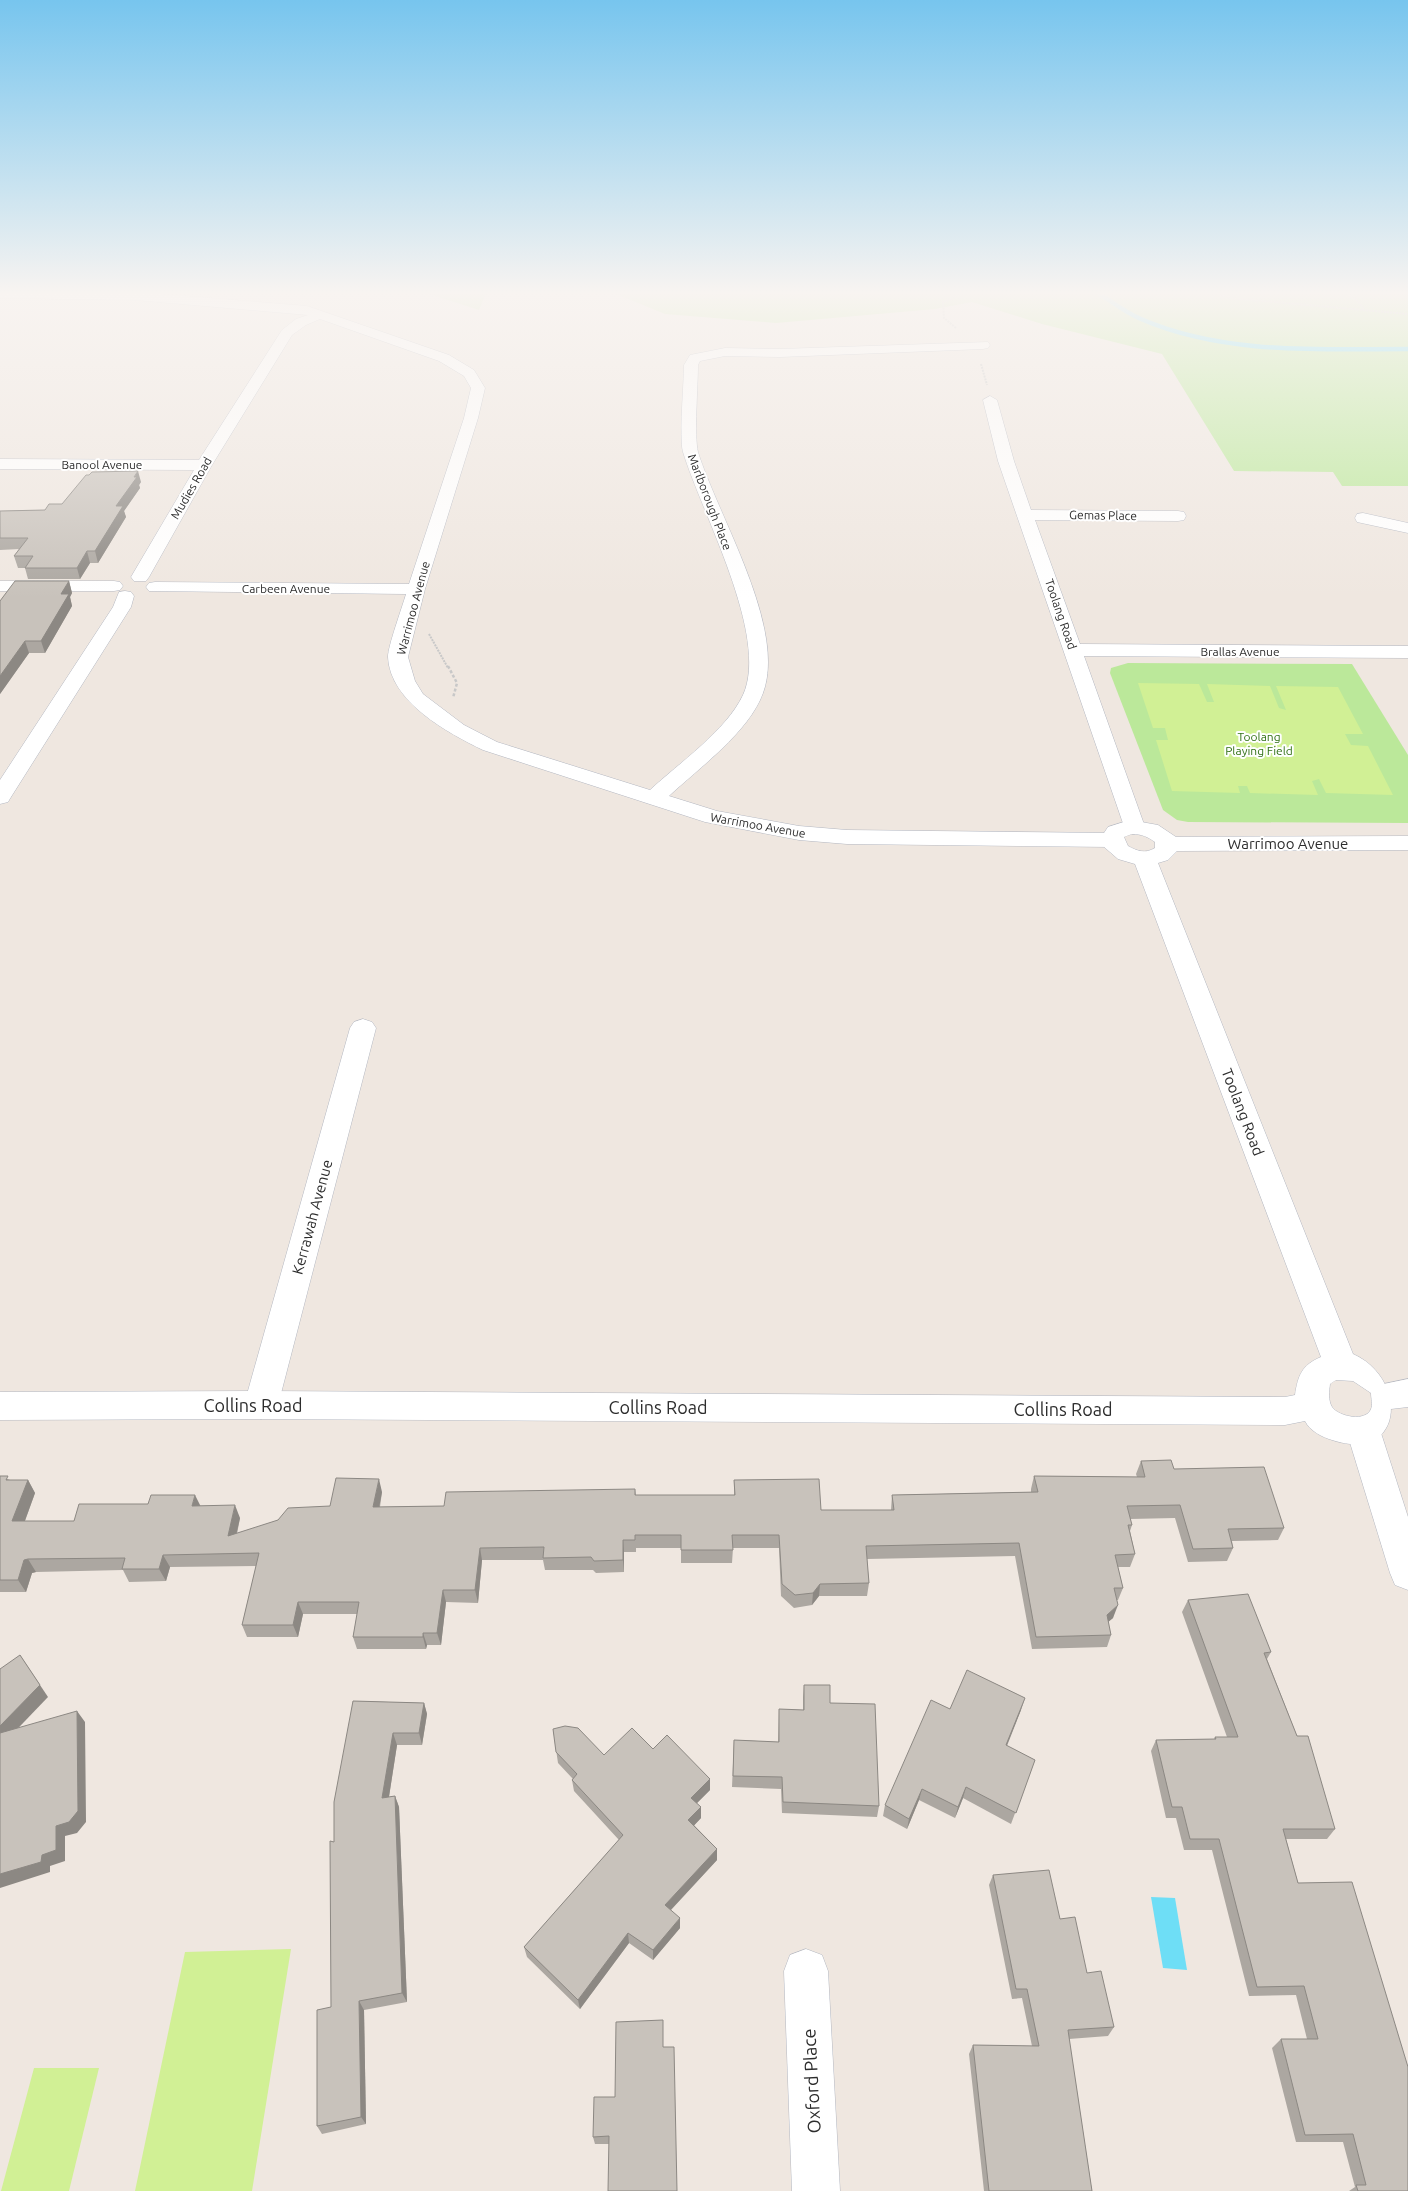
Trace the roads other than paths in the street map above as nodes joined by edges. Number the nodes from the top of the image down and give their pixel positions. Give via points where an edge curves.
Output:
1 (249, 393) edge
2 (477, 393) edge
3 (691, 393) edge
4 (990, 400) road end
5 (0, 464) edge
6 (204, 465) junction
7 (1027, 515) junction
8 (1178, 516) dead end
9 (1363, 518) dead end
10 (1408, 528) edge
11 (140, 577) junction
12 (0, 586) edge
13 (155, 587) junction
14 (416, 589) junction
15 (119, 591) junction
16 (1073, 650) junction
17 (1408, 652) edge
18 (10, 763) edge
19 (0, 797) edge
20 (653, 799) junction
21 (1134, 827) junction
22 (1112, 840) junction
23 (1408, 843) edge
24 (1156, 851) junction
25 (363, 1028) dead end
26 (1341, 1366) junction
27 (1400, 1394) edge
28 (261, 1405) junction
29 (1316, 1405) junction
30 (0, 1406) edge
31 (1364, 1433) junction
32 (1408, 1573) edge
33 (806, 1971) dead end
34 (816, 2191) edge

1 - 6 street, Mudies Road
2 - 14 street, Warrimoo Avenue
3 - 20 street, Marlborough Place via 690,450 751,607 757,680 752,699 739,718
4 - 7 street, Toolang Road via 1006,461
5 - 6 street, Banool Avenue
6 - 11 street, Mudies Road
7 - 8 street, Gemas Place
7 - 16 street, Toolang Road
9 - 10 street
11 - 13 street via 154,580
11 - 15 street via 121,580
12 - 15 street
13 - 14 street, Carbeen Avenue
13 - 15 street via 140,595
14 - 20 street, Warrimoo Avenue via 398,657 405,681 416,698 457,729 490,746
15 - 18 street via 122,606
16 - 17 street, Brallas Avenue
16 - 21 street, Toolang Road
18 - 19 street
20 - 22 street, Warrimoo Avenue via 713,817 799,833 847,837
21 - 22 street via 1116,832
21 - 24 street via 1162,836
22 - 24 street, Warrimoo Avenue via 1114,846 1126,855
23 - 24 street, Warrimoo Avenue
24 - 26 street, Toolang Road
25 - 28 street, Kerrawah Avenue
26 - 27 street via 1370,1374
26 - 29 street via 1330,1367 1314,1377 1312,1395
27 - 31 street via 1391,1422 1375,1432
28 - 29 street, Collins Road via 1285,1411
28 - 30 street, Collins Road
29 - 31 street via 1336,1424
31 - 32 street
33 - 34 street, Oxford Place

